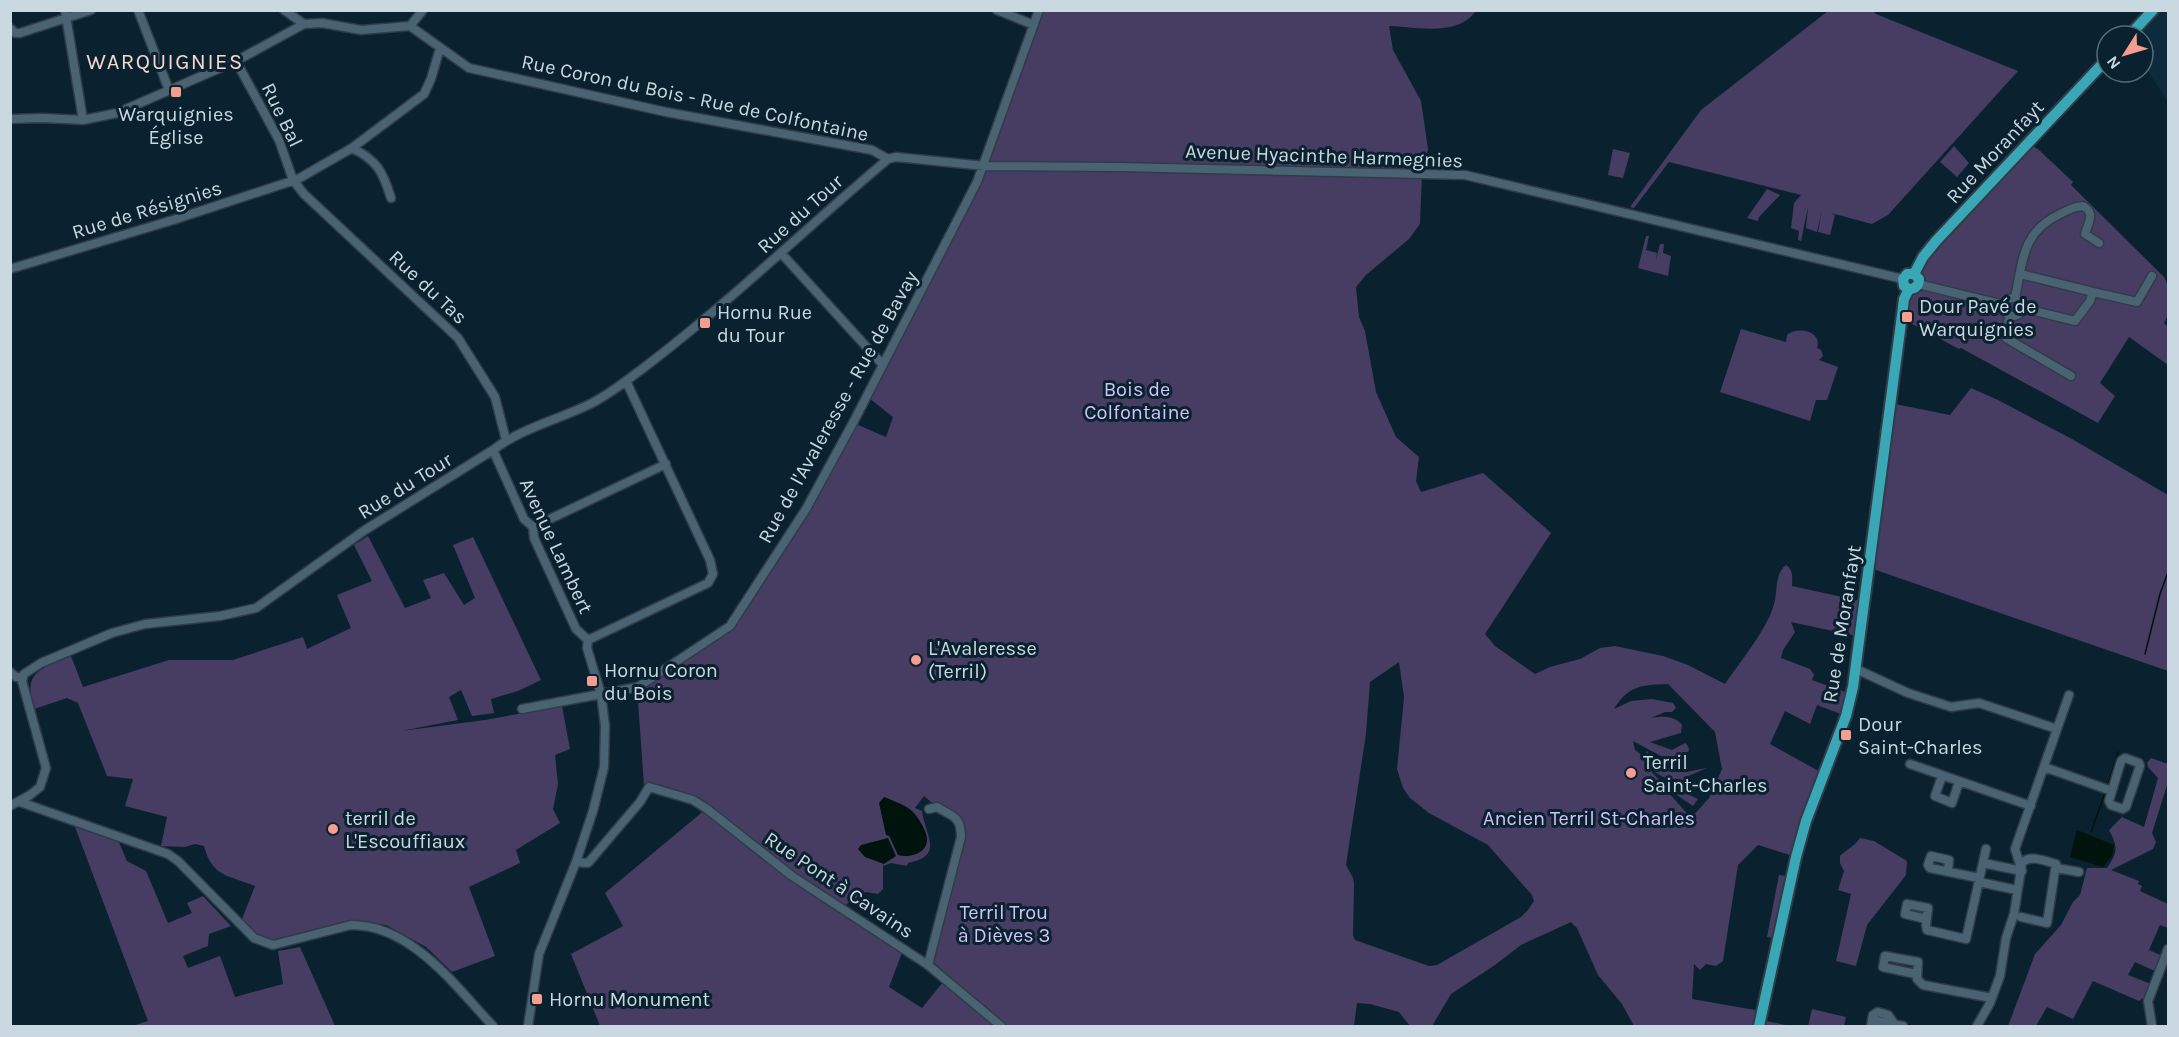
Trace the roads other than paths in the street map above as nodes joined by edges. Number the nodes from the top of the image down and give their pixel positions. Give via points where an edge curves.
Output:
1 (91, 10) edge
2 (138, 10) edge
3 (284, 10) edge
4 (423, 10) edge
5 (997, 10) edge
6 (1039, 10) edge
7 (2153, 10) edge
8 (66, 14) edge
9 (304, 24) junction
10 (2140, 24) edge
11 (1034, 25) junction
12 (411, 26) junction
13 (13, 30) edge
14 (440, 48) junction
15 (236, 61) junction
16 (2095, 72) edge
17 (170, 90) junction
18 (10, 119) edge
19 (82, 120) junction
20 (352, 148) junction
21 (888, 159) junction
22 (985, 166) junction
23 (296, 179) junction
24 (391, 198) dead end
25 (2099, 243) dead end
26 (781, 253) junction
27 (10, 269) edge
28 (2020, 274) junction
29 (2152, 276) dead end
30 (1903, 279) joint
31 (1914, 282) junction
32 (2094, 292) junction
33 (2015, 298) junction
34 (2004, 305) junction
35 (2022, 308) junction
36 (2010, 316) junction
37 (882, 365) junction
38 (2071, 376) dead end
39 (626, 381) junction
40 (506, 440) junction
41 (493, 450) junction
42 (666, 464) junction
43 (533, 527) junction
44 (588, 640) junction
45 (1856, 669) junction
46 (10, 672) edge
47 (22, 677) junction
48 (601, 694) junction
49 (2068, 695) dead end
50 (522, 709) dead end
51 (2057, 729) junction
52 (1910, 764) dead end
53 (2044, 767) junction
54 (1942, 776) junction
55 (1959, 782) junction
56 (2112, 791) junction
57 (20, 802) junction
58 (10, 806) edge
59 (2031, 806) junction
60 (929, 808) dead end
61 (1986, 849) dead end
62 (576, 862) junction
63 (1983, 863) junction
64 (2056, 866) junction
65 (1948, 871) dead end
66 (2022, 871) junction
67 (2079, 872) dead end
68 (1979, 880) junction
69 (2017, 890) junction
70 (2021, 917) dead end
71 (1926, 919) dead end
72 (2169, 949) edge
73 (928, 965) junction
74 (1916, 974) dead end
75 (1989, 999) junction
76 (1872, 1023) edge
77 (1899, 1025) edge
78 (493, 1026) edge
79 (528, 1026) edge
80 (1001, 1026) edge
81 (1759, 1026) edge
82 (1977, 1026) edge
83 (2152, 1026) edge

1 - 8 street
2 - 17 street
3 - 9 street
4 - 12 street
5 - 11 street
6 - 11 street, Rue de l'Avaleresse - Rue de Bavay
7 - 10 main road
8 - 13 street
8 - 19 street
9 - 12 street via 361,30
9 - 15 street
11 - 22 street, Rue de l'Avaleresse - Rue de Bavay
12 - 14 street, Rue Coron du Bois - Rue de Colfontaine
14 - 20 street via 424,94
14 - 21 street, Rue Coron du Bois - Rue de Colfontaine via 469,68 666,112 872,150
15 - 17 street
15 - 23 street, Rue Bal
16 - 31 main road, Rue Moranfayt via 1936,241 1923,257
17 - 19 street via 117,113
18 - 19 street
20 - 23 street, Rue de Résignies
20 - 24 street via 366,154 379,169
21 - 22 street, Rue Coron du Bois - Rue de Colfontaine via 899,156
21 - 26 street, Rue du Tour
22 - 30 street, Avenue Hyacinthe Harmegnies via 1465,176
22 - 37 street, Rue de l'Avaleresse - Rue de Bavay
23 - 27 street, Rue de Résignies
23 - 40 street, Rue du Tas via 304,194 458,338 495,397
25 - 28 street via 2085,234 2089,210 2076,206 2049,219 2029,240
26 - 37 street
26 - 39 street, Rue du Tour
28 - 32 street
28 - 33 street
29 - 32 street via 2137,302
30 - 31 main road via 1903,284
31 - 34 street
31 - 45 main road, Rue de Moranfayt via 1902,315
32 - 35 street via 2075,321
33 - 34 street via 2009,298
33 - 35 street
34 - 36 street
35 - 36 street via 2018,315
36 - 38 street via 2006,338
37 - 48 street, Rue de l'Avaleresse - Rue de Bavay via 806,509 730,626 638,687
39 - 40 street, Rue du Tour via 591,404
39 - 42 street
40 - 41 street, Rue du Tour
41 - 43 street, Avenue Lambert via 524,519
41 - 47 street, Rue du Tour via 365,530 256,608 145,624 112,633 41,663
42 - 43 street
42 - 44 street via 711,560 711,579
43 - 44 street, Avenue Lambert via 534,538 576,629
44 - 48 street, Avenue Lambert
45 - 51 street via 1951,707 1979,703
45 - 81 main road, Rue de Moranfayt via 1846,716 1801,839
46 - 47 street
47 - 57 street via 46,768 39,787
48 - 50 street
48 - 62 street, Avenue Lambert via 604,767
49 - 51 street
51 - 53 street
52 - 54 street
53 - 56 street
53 - 59 street
54 - 55 street
54 - 55 street via 1935,796 1952,803
55 - 59 street
56 - 56 street via 2111,805 2126,807 2139,762 2125,758 2121,761
57 - 58 street
57 - 78 street via 168,854 237,923 265,943 273,945 351,926 394,934 418,949
59 - 66 street via 2016,849
60 - 73 street via 937,807 957,819 961,837
61 - 63 street
62 - 73 street, Rue Pont à Cavains via 588,863 649,787 698,803 784,870
62 - 79 street, Avenue Lambert via 539,954
63 - 66 street
63 - 68 street
64 - 66 street via 2027,858
64 - 67 street
64 - 70 street via 2047,923
65 - 68 street
66 - 69 street
68 - 69 street
68 - 71 street via 1966,939 1927,930
69 - 75 street via 2000,976
72 - 83 street via 2148,1001
73 - 80 street, Rue Pont à Cavains
74 - 75 street via 1923,985
75 - 82 street
76 - 77 street

